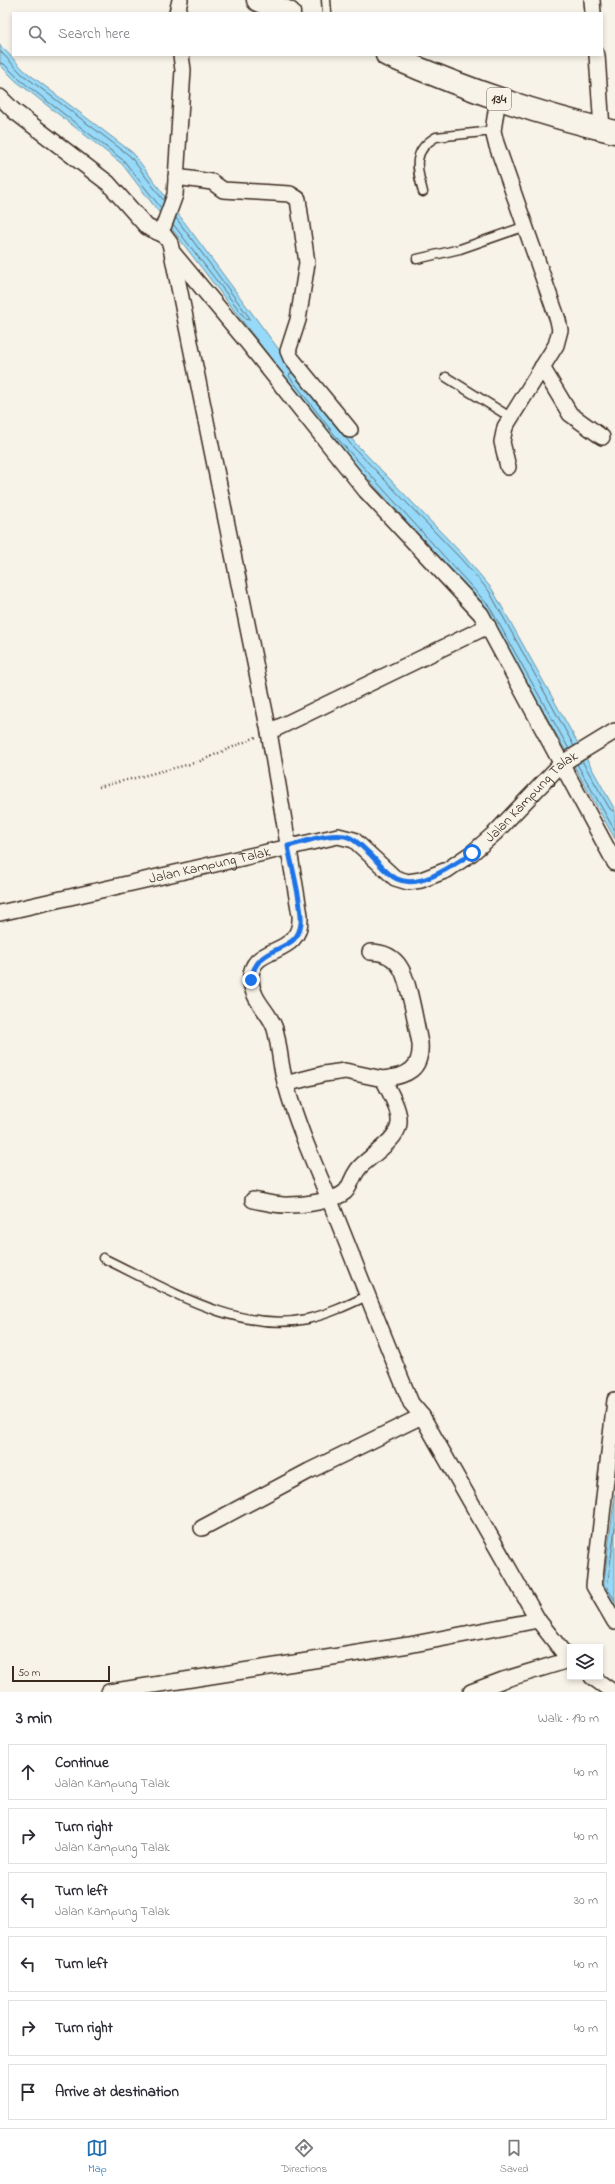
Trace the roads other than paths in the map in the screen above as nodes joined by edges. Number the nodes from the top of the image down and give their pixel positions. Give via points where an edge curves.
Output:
1 (180, 0) edge
2 (258, 0) edge
3 (326, 0) edge
4 (592, 0) edge
5 (177, 12) edge
6 (287, 12) edge
7 (327, 12) edge
8 (593, 12) edge
9 (181, 56) edge
10 (389, 56) edge
11 (597, 56) edge
12 (0, 97) edge
13 (498, 98) junction
14 (608, 130) edge
15 (493, 132) junction
16 (176, 177) junction
17 (423, 192) dead end
18 (526, 226) junction
19 (160, 229) junction
20 (173, 253) junction
21 (417, 259) dead end
22 (542, 367) junction
23 (446, 378) dead end
24 (510, 416) junction
25 (350, 430) dead end
26 (602, 437) dead end
27 (508, 467) dead end
28 (488, 626) junction
29 (615, 731) edge
30 (269, 732) junction
31 (564, 762) junction
32 (288, 846) junction
33 (615, 863) edge
34 (0, 913) edge
35 (370, 952) dead end
36 (383, 1079) junction
37 (285, 1084) junction
38 (329, 1199) junction
39 (253, 1200) dead end
40 (103, 1258) dead end
41 (367, 1296) junction
42 (615, 1400) edge
43 (422, 1416) junction
44 (202, 1528) dead end
45 (538, 1620) junction
46 (615, 1622) edge
47 (567, 1657) edge
48 (567, 1662) edge
49 (596, 1680) edge
50 (109, 1692) edge
51 (471, 1692) edge
52 (613, 1692) edge

1 - 5 street
2 - 6 main road
3 - 7 lane
4 - 8 street
9 - 16 street via 183,70
10 - 13 main road, 134
11 - 14 street
12 - 19 street via 14,111 108,183 144,224
13 - 14 main road, 134
13 - 15 street
15 - 17 lane via 436,137 429,141 422,148 417,164
15 - 18 street
16 - 19 street via 174,201
16 - 25 street via 212,182 223,190 290,194 298,199 307,263 298,320 288,351
18 - 21 lane via 460,249
18 - 22 street via 560,325 558,340
19 - 20 street via 170,243
20 - 28 street via 366,491 481,614
20 - 30 street
22 - 24 street
22 - 26 street via 570,414
23 - 24 lane
24 - 27 street via 502,437
28 - 30 street
28 - 31 street
29 - 31 street, Jalan Kampung Talak
30 - 32 street
31 - 32 street, Jalan Kampung Talak via 472,853 447,870 421,880 408,882 395,878 359,844 344,836 332,836
31 - 33 street
32 - 34 street, Jalan Kampung Talak
32 - 37 street via 300,915 299,931 289,944 263,956 254,967 251,980 261,1008 274,1028
35 - 36 street via 380,952 389,956 402,970 421,1052 414,1068 400,1077
36 - 37 street via 345,1071
36 - 38 street via 398,1107 400,1119 397,1130 389,1142 355,1171 344,1192
37 - 38 street via 301,1133
38 - 39 street via 288,1206
38 - 41 street
40 - 41 lane via 209,1308 240,1318 273,1322 306,1319 338,1310
41 - 43 street via 411,1403
42 - 46 street via 594,1586
43 - 44 street via 309,1471
43 - 45 street
45 - 47 street
45 - 50 street via 409,1645
48 - 51 street
49 - 52 street

